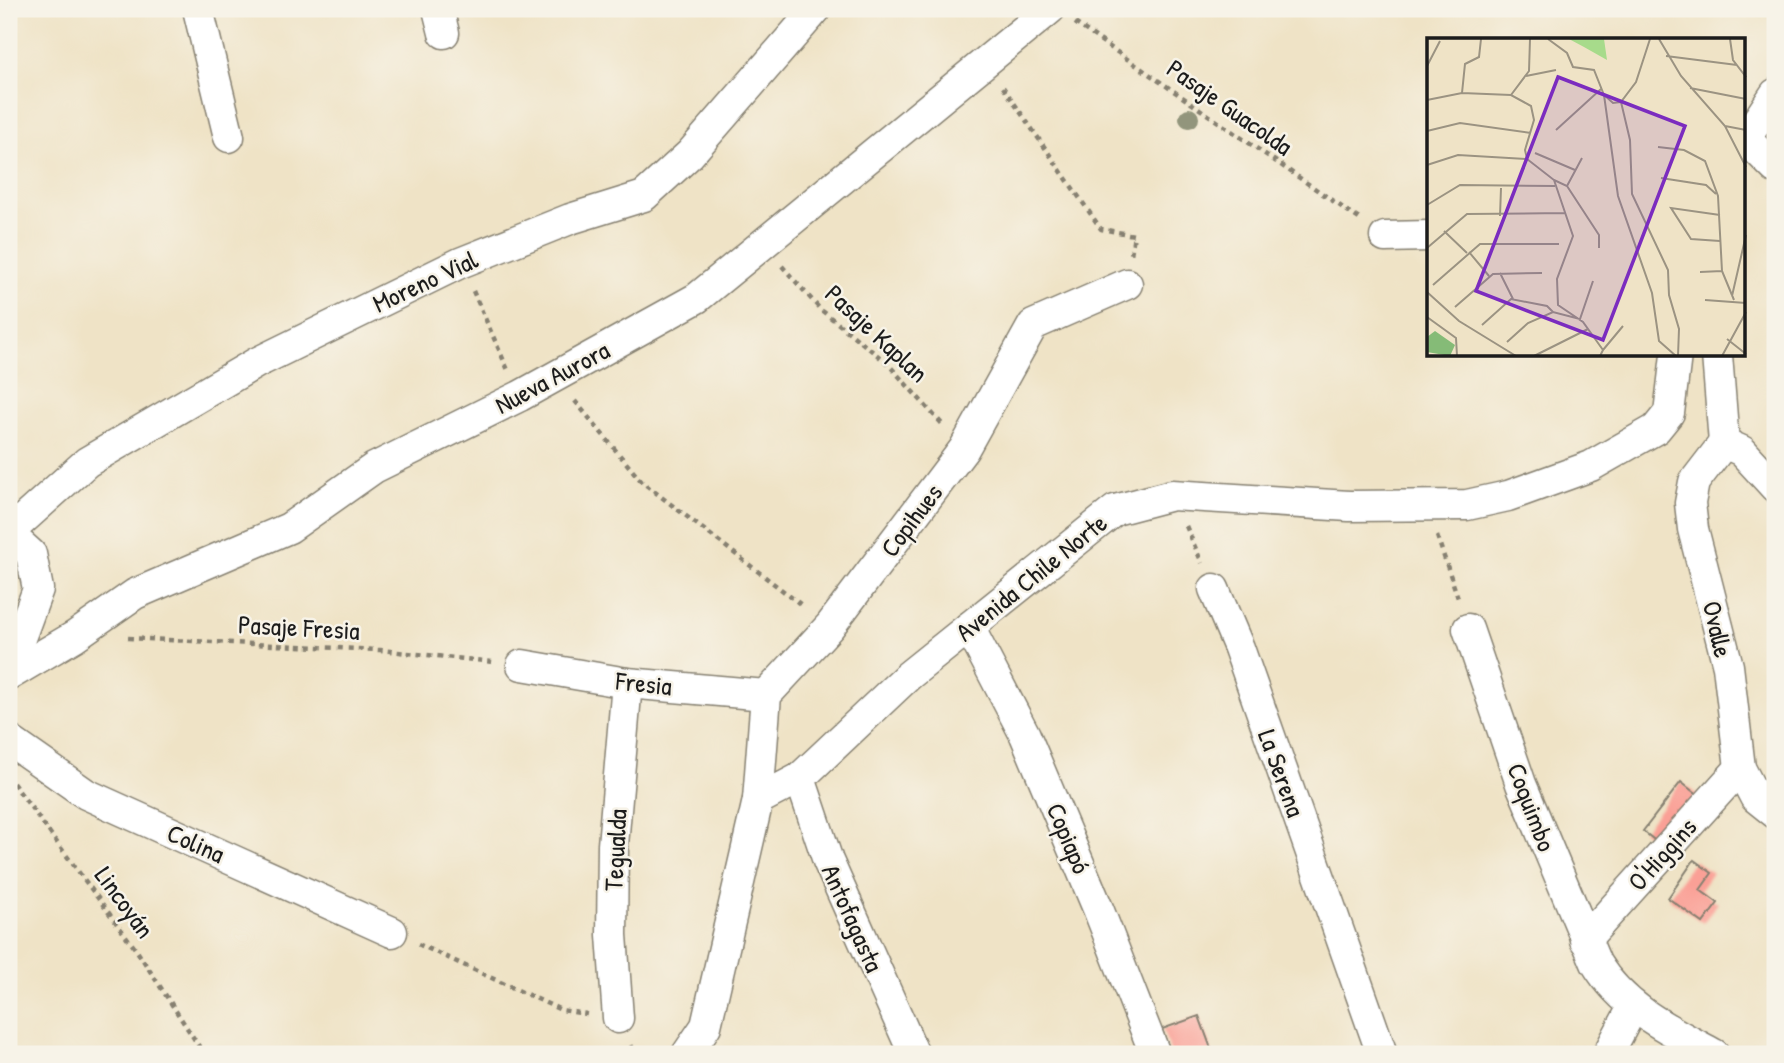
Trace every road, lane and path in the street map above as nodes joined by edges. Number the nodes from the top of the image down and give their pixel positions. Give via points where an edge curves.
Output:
1 (198, 9) edge
2 (816, 9) edge
3 (1058, 13) edge
4 (986, 61) junction
5 (1775, 94) edge
6 (229, 137) dead end
7 (1746, 138) edge
8 (1746, 140) edge
9 (1775, 168) edge
10 (1427, 236) edge
11 (1385, 237) joint
12 (763, 245) junction
13 (460, 262) junction
14 (1127, 284) joint
15 (1676, 357) edge
16 (1717, 357) edge
17 (554, 376) junction
18 (520, 396) junction
19 (1724, 443) junction
20 (964, 449) junction
21 (1775, 487) edge
22 (1172, 495) junction
23 (1427, 505) junction
24 (9, 533) edge
25 (1214, 589) joint
26 (830, 626) junction
27 (969, 627) junction
28 (1468, 629) joint
29 (75, 636) junction
30 (522, 665) joint
31 (9, 668) edge
32 (9, 675) edge
33 (627, 683) junction
34 (766, 695) junction
35 (9, 740) edge
36 (1740, 768) junction
37 (9, 778) edge
38 (800, 778) junction
39 (758, 800) junction
40 (1775, 813) edge
41 (392, 932) joint
42 (1585, 940) junction
43 (1633, 1007) junction
44 (618, 1018) junction
45 (204, 1054) edge
46 (635, 1054) edge
47 (687, 1054) edge
48 (914, 1054) edge
49 (1155, 1054) edge
50 (1382, 1054) edge
51 (1608, 1054) edge
52 (1714, 1054) edge

1 - 6 street
2 - 13 street, Moreno Vial via 690,153 644,195
3 - 4 street, Nueva Aurora
3 - 11 path, Pasaje Guacolda
4 - 12 street, Nueva Aurora
4 - 14 path via 1101,229 1133,235
5 - 7 street
8 - 9 street
10 - 11 street
12 - 17 street, Nueva Aurora via 697,298
12 - 20 path, Pasaje Kaplan via 820,309 887,363
13 - 18 path
13 - 24 street, Moreno Vial via 256,363 87,462
14 - 20 street, Copihues via 1032,325
15 - 23 street, Avenida Chile Norte via 1669,413 1636,442 1591,466 1508,496 1467,505
16 - 19 street
17 - 18 street, Nueva Aurora
17 - 26 path via 642,482
18 - 29 street, Nueva Aurora via 374,468 289,528 135,594
19 - 21 street via 1742,451
19 - 36 street, Ovalle via 1695,482 1690,503 1728,666
20 - 26 street, Copihues
22 - 23 street, Avenida Chile Norte via 1349,506
22 - 25 path
22 - 27 street, Avenida Chile Norte via 1115,510
23 - 28 path
24 - 31 street via 31,554 38,589
25 - 50 street, La Serena
26 - 34 street, Copihues
27 - 38 street, Avenida Chile Norte via 908,676
27 - 49 street, Copiapó via 1025,735
28 - 42 street, Coquimbo via 1521,784
29 - 30 path, Pasaje Fresia via 380,650
29 - 32 street, Nueva Aurora
30 - 33 street, Fresia
33 - 34 street, Fresia
33 - 44 street, Tegualda via 613,845 612,935
34 - 39 street
35 - 41 street, Colina via 86,794
36 - 40 street, Ovalle via 1755,797
36 - 42 street, O'Higgins
37 - 45 path, Lincoyán via 137,951
38 - 39 street, Avenida Chile Norte
38 - 48 street, Antofagasta via 828,861
39 - 47 street via 706,1026
41 - 44 path via 561,1010
42 - 43 street, Coquimbo via 1610,986
43 - 51 street
43 - 52 street, Coquimbo
44 - 46 path

